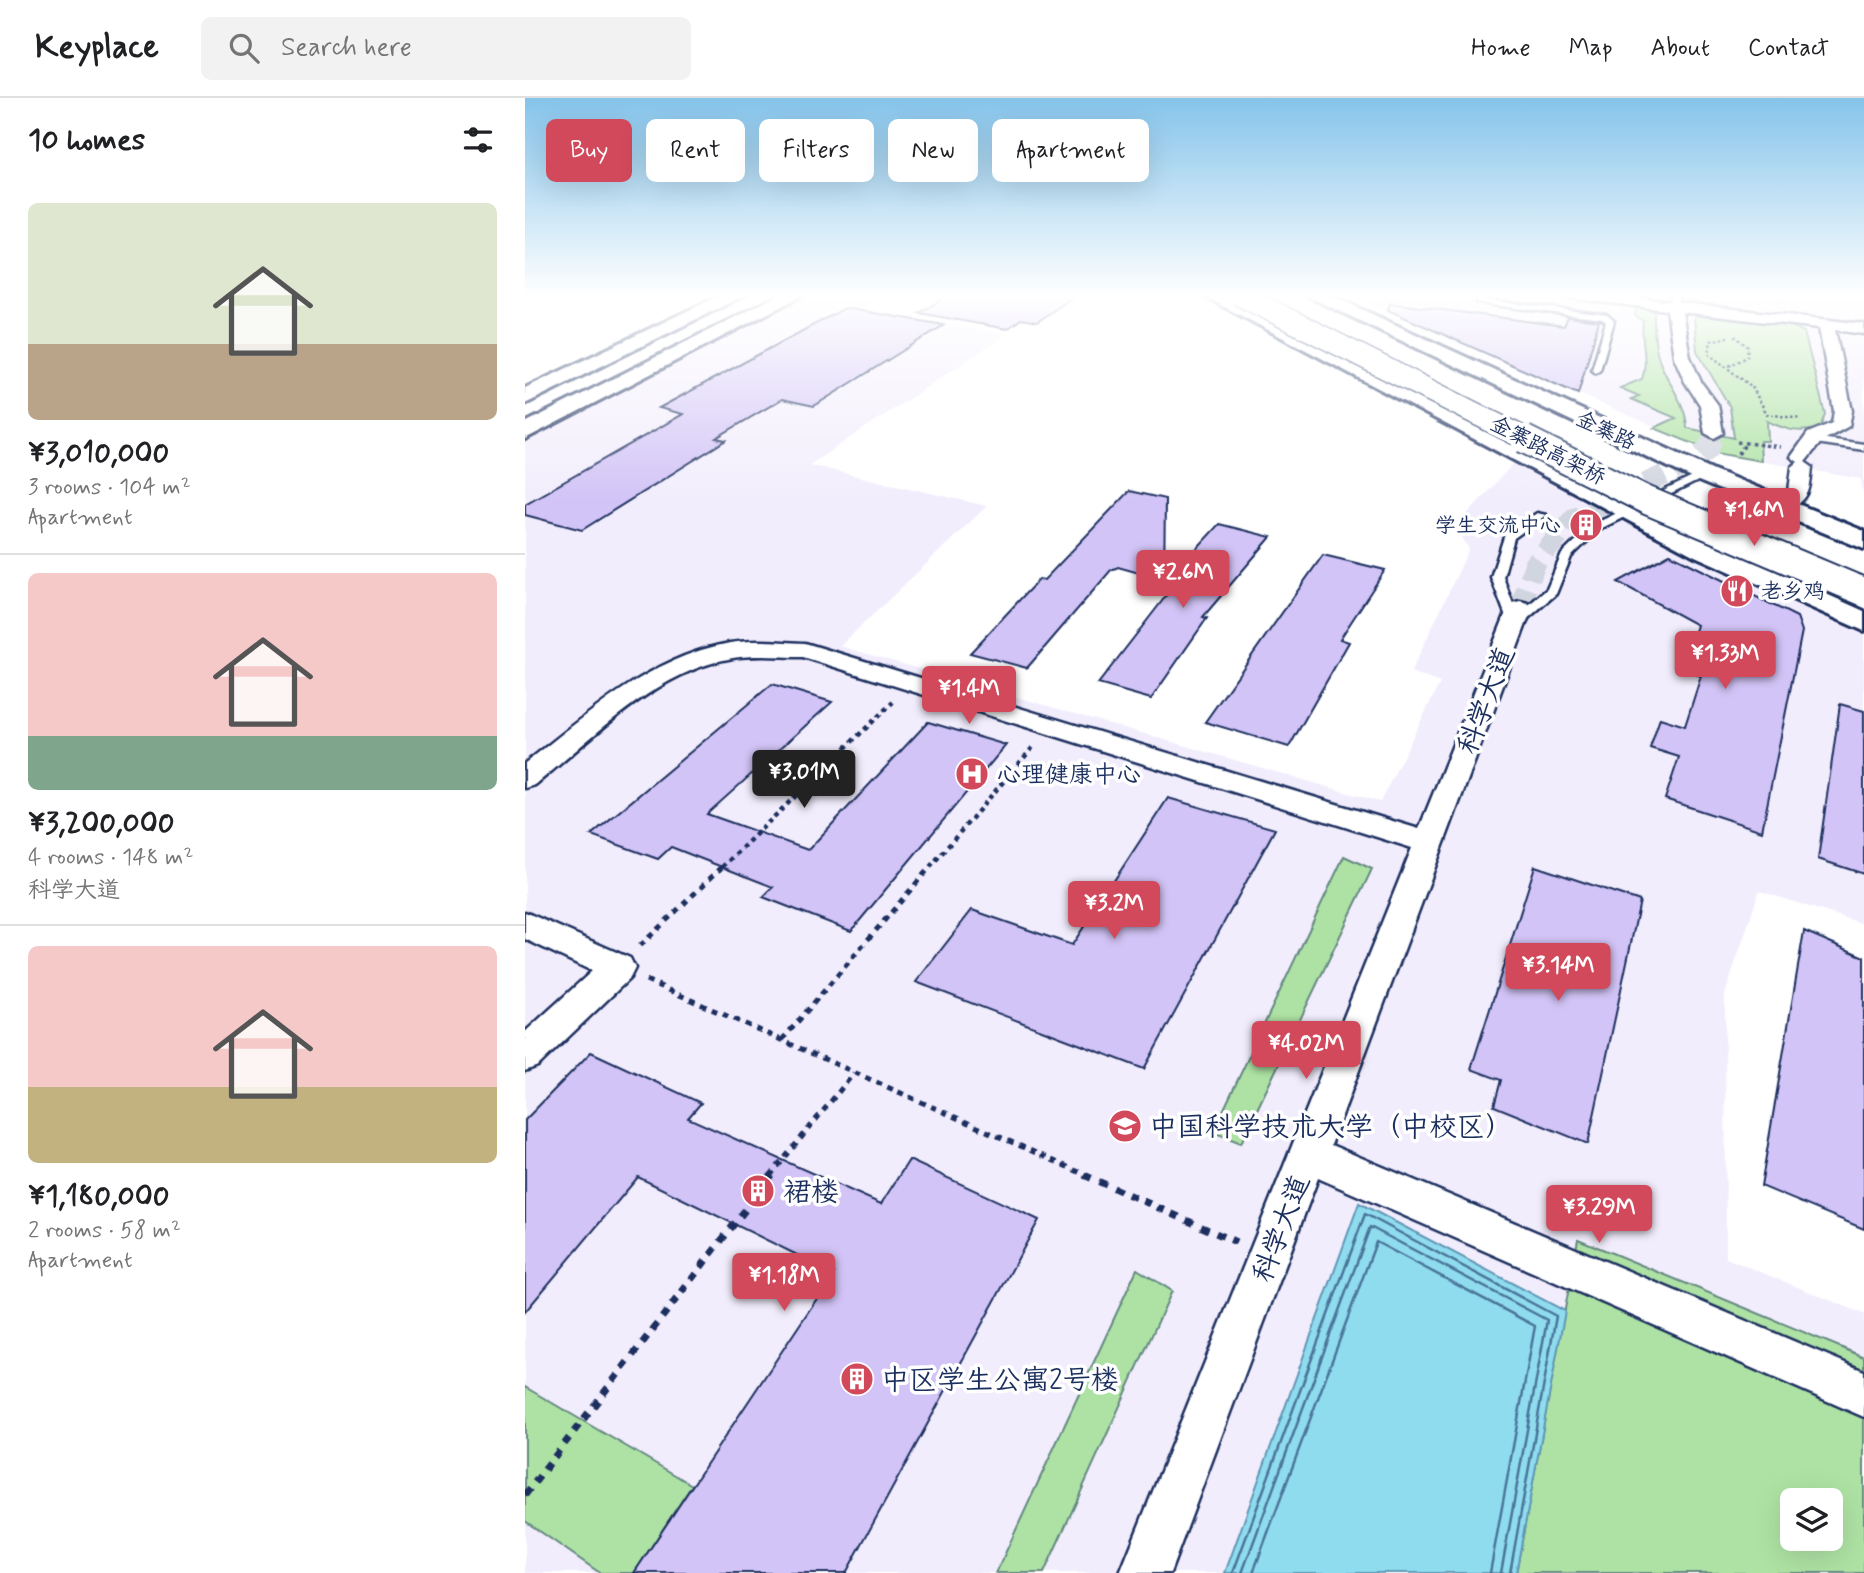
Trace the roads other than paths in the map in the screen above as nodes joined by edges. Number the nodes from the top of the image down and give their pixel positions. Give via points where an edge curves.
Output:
1 (596, 363) edge
2 (661, 363) edge
3 (1342, 363) edge
4 (1374, 363) edge
5 (1416, 363) edge
6 (1461, 363) edge
7 (1598, 363) edge
8 (1685, 363) edge
9 (1834, 363) edge
10 (1596, 370) dead end
11 (525, 397) edge
12 (525, 432) edge
13 (1721, 437) tunnel mouth
14 (1864, 447) edge
15 (1805, 453) junction
16 (1705, 475) junction
17 (1784, 509) junction
18 (1627, 510) junction
19 (1541, 515) dead end
20 (1864, 541) edge
21 (1705, 550) junction
22 (1864, 566) edge
23 (1864, 592) edge
24 (1517, 616) junction
25 (1864, 622) edge
26 (525, 778) edge
27 (1430, 843) junction
28 (525, 925) edge
29 (525, 1055) edge
30 (1309, 1154) junction
31 (1864, 1394) edge
32 (1145, 1573) edge

1 - 11 main road
2 - 12 main road
3 - 18 main road
4 - 23 main road, 金寨路高架桥, bridge via 1646,500
5 - 22 main road, 金寨路高架桥 via 1675,488
6 - 16 main road, 金寨路
7 - 10 lane
8 - 13 street
9 - 15 street via 1843,411 1840,426
14 - 15 lane
15 - 17 street via 1798,492
16 - 17 main road, 金寨路
16 - 18 lane
17 - 20 main road, 金寨路
17 - 21 street
18 - 21 main road
18 - 24 lane via 1597,527 1566,556 1552,591
19 - 24 lane via 1509,536 1497,577
21 - 25 main road
24 - 27 street, 科学大道
26 - 27 street via 675,668 731,651 805,650
27 - 30 street, 科学大道
28 - 29 street via 618,968
30 - 31 street
30 - 32 street, 科学大道

